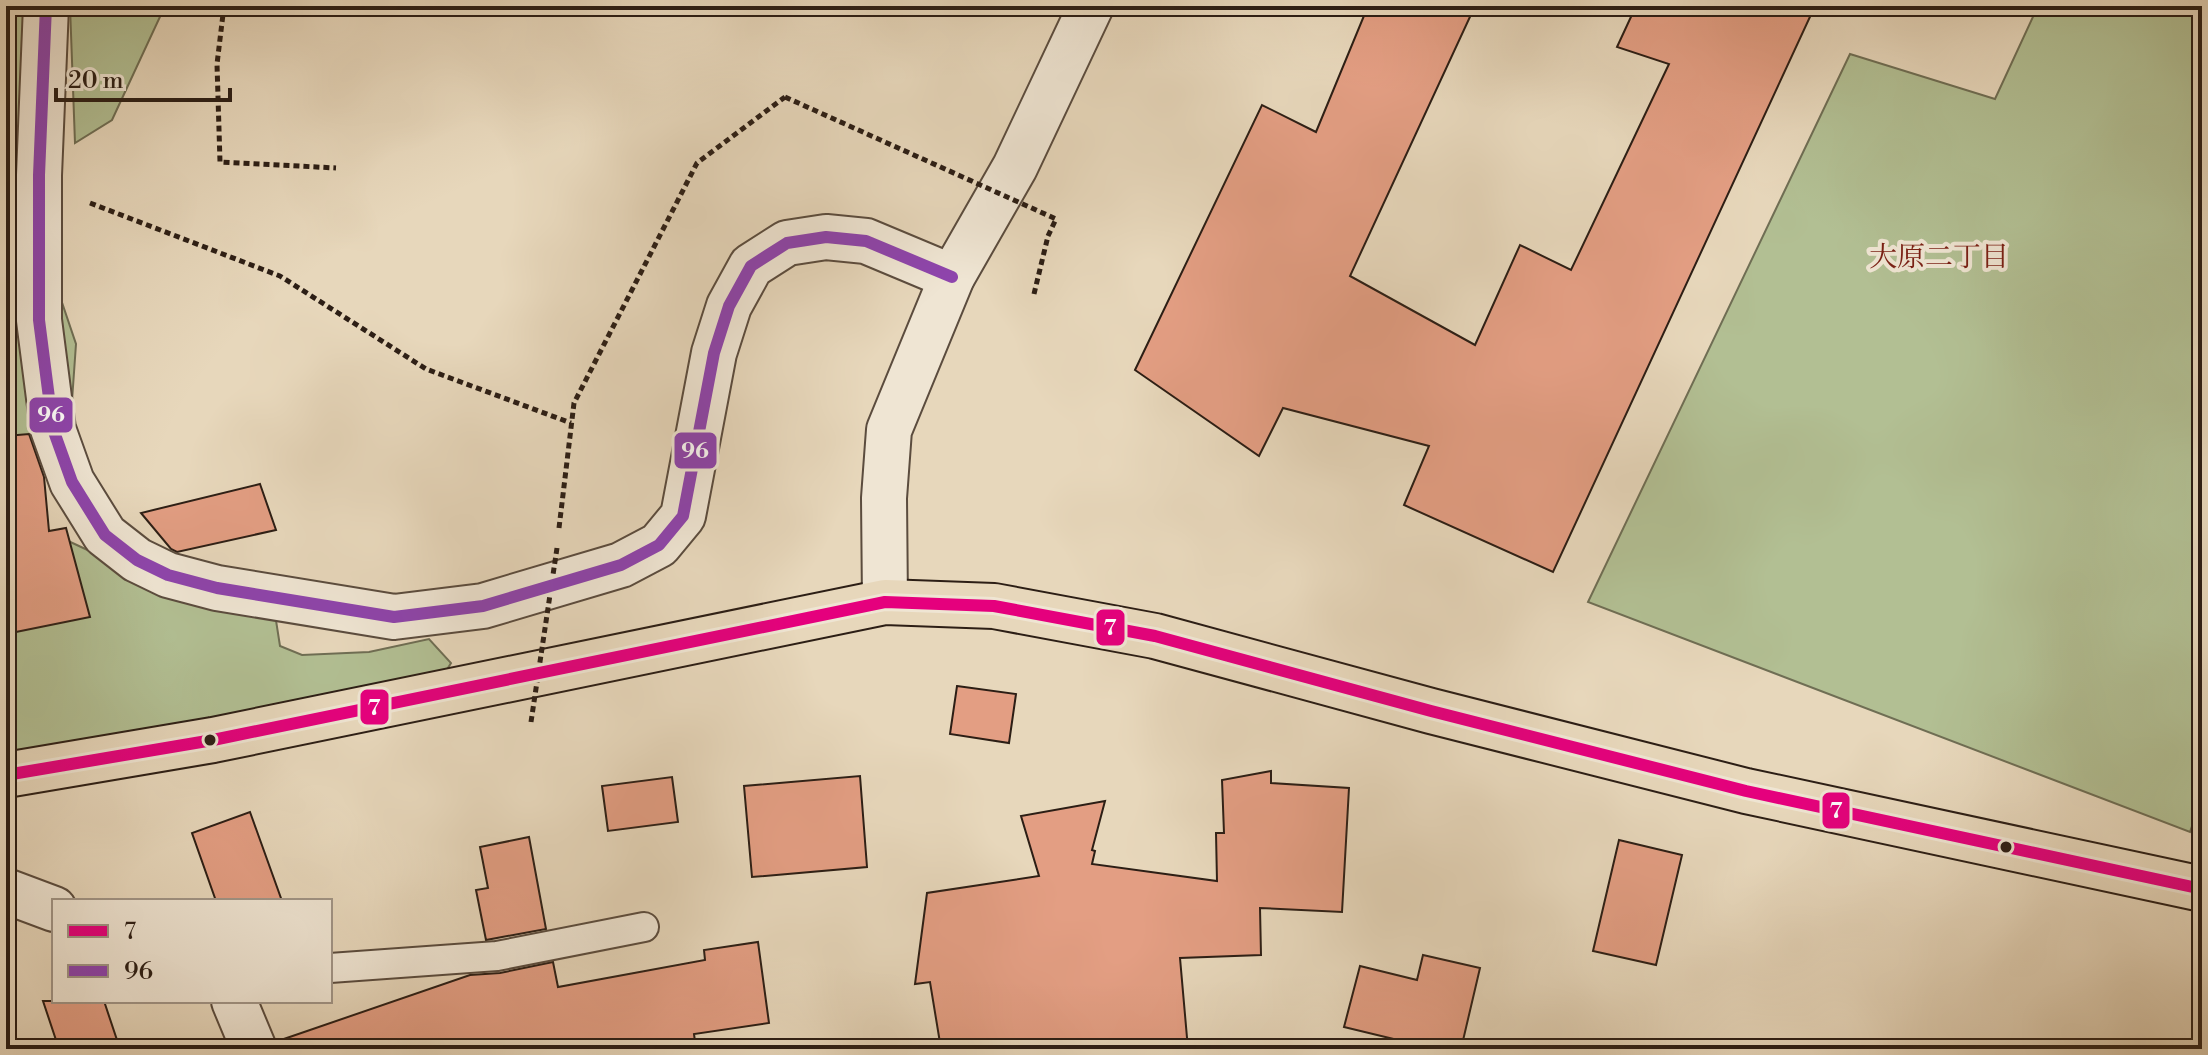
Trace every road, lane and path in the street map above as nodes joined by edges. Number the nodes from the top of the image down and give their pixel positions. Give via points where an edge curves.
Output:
1 (46, 6) edge
2 (224, 6) edge
3 (1091, 6) edge
4 (336, 168) dead end
5 (78, 198) dead end
6 (952, 277) junction
7 (1034, 294) dead end
8 (571, 423) junction
9 (885, 602) junction
10 (531, 722) dead end
11 (6, 775) edge
12 (2202, 889) edge
13 (6, 891) edge
14 (52, 908) edge
15 (644, 927) dead end
16 (332, 968) edge
17 (235, 1003) edge
18 (254, 1049) edge

1 - 6 street via 39,320 53,429 72,482 105,535 168,575 394,617 483,606 621,565 659,545 683,516 714,353 729,306 751,266 787,243 826,237 866,241
2 - 4 path via 217,64 220,162
3 - 6 street via 1015,167
5 - 8 path via 280,276 426,369
6 - 9 street via 889,430
7 - 8 path, bridge via 1056,219 785,97 697,163 574,403
8 - 10 path, bridge
9 - 11 highway via 228,737
9 - 12 highway via 994,606 1155,636 1746,791
13 - 14 street
15 - 16 lane via 497,956
17 - 18 street

